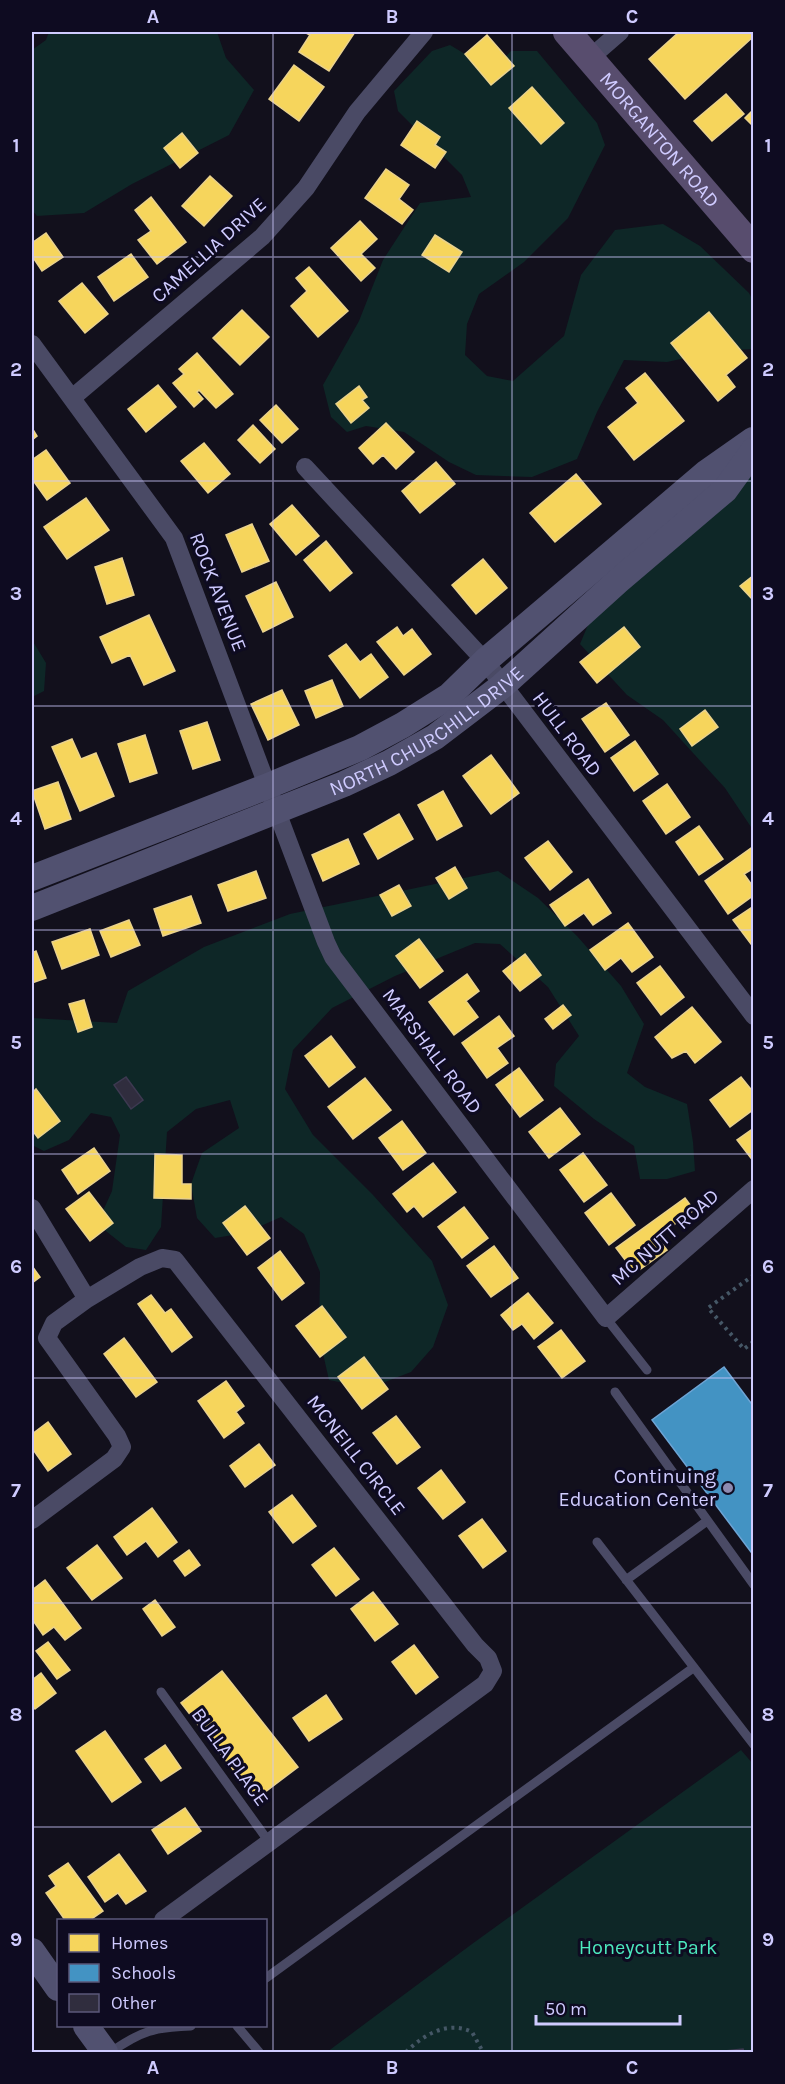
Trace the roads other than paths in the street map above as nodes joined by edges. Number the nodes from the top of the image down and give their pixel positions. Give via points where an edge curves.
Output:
1 (424, 32) edge
2 (567, 32) edge
3 (620, 32) edge
4 (590, 58) junction
5 (753, 249) edge
6 (32, 344) edge
7 (72, 398) junction
8 (753, 440) edge
9 (753, 450) edge
10 (305, 467) dead end
11 (485, 661) junction
12 (502, 686) junction
13 (268, 786) junction
14 (278, 810) junction
15 (32, 879) edge
16 (32, 908) edge
17 (753, 1016) edge
18 (753, 1189) edge
19 (32, 1208) edge
20 (87, 1299) junction
21 (606, 1318) junction
22 (647, 1370) dead end
23 (615, 1392) dead end
24 (32, 1520) edge
25 (708, 1521) junction
26 (597, 1542) dead end
27 (626, 1580) junction
28 (753, 1585) edge
29 (693, 1668) junction
30 (161, 1692) dead end
31 (753, 1745) edge
32 (269, 1842) junction
33 (163, 1919) edge
34 (32, 1951) edge
35 (267, 1977) edge
36 (57, 1987) edge
37 (87, 2027) edge
38 (176, 2027) edge
39 (239, 2027) edge
40 (105, 2052) edge
41 (111, 2052) edge
42 (259, 2052) edge

1 - 7 street, CAMELLIA DRIVE via 357,112 306,188 269,230
2 - 4 main road, MORGANTON ROAD
3 - 4 street
4 - 5 main road, MORGANTON ROAD
6 - 7 street, ROCK AVENUE
7 - 13 street, ROCK AVENUE via 174,538
8 - 11 street, NORTH CHURCHILL DRIVE via 706,473
9 - 12 street, NORTH CHURCHILL DRIVE via 725,490
10 - 11 street, HULL ROAD
11 - 12 street, HULL ROAD
11 - 13 street, NORTH CHURCHILL DRIVE via 449,696 403,725 360,748
12 - 14 street, NORTH CHURCHILL DRIVE via 435,737 408,752 344,784
12 - 17 street, HULL ROAD
13 - 14 street, MARSHALL ROAD
13 - 15 street, NORTH CHURCHILL DRIVE
14 - 16 street, NORTH CHURCHILL DRIVE
14 - 21 street, MARSHALL ROAD via 333,957
18 - 21 street, MC NUTT ROAD
19 - 20 street
20 - 24 street, MCNEILL CIRCLE via 54,1323 47,1338 122,1448 114,1459
20 - 32 street, MCNEILL CIRCLE via 141,1267 162,1258 175,1260 488,1658 494,1671 484,1684
21 - 22 lane
23 - 25 lane
25 - 27 lane
25 - 28 lane
26 - 27 lane
27 - 29 lane
29 - 31 lane
29 - 35 lane
30 - 32 lane, BULLA PLACE
32 - 33 street, MCNEILL CIRCLE
34 - 36 street
37 - 40 street
38 - 41 lane via 147,2031
39 - 42 lane

